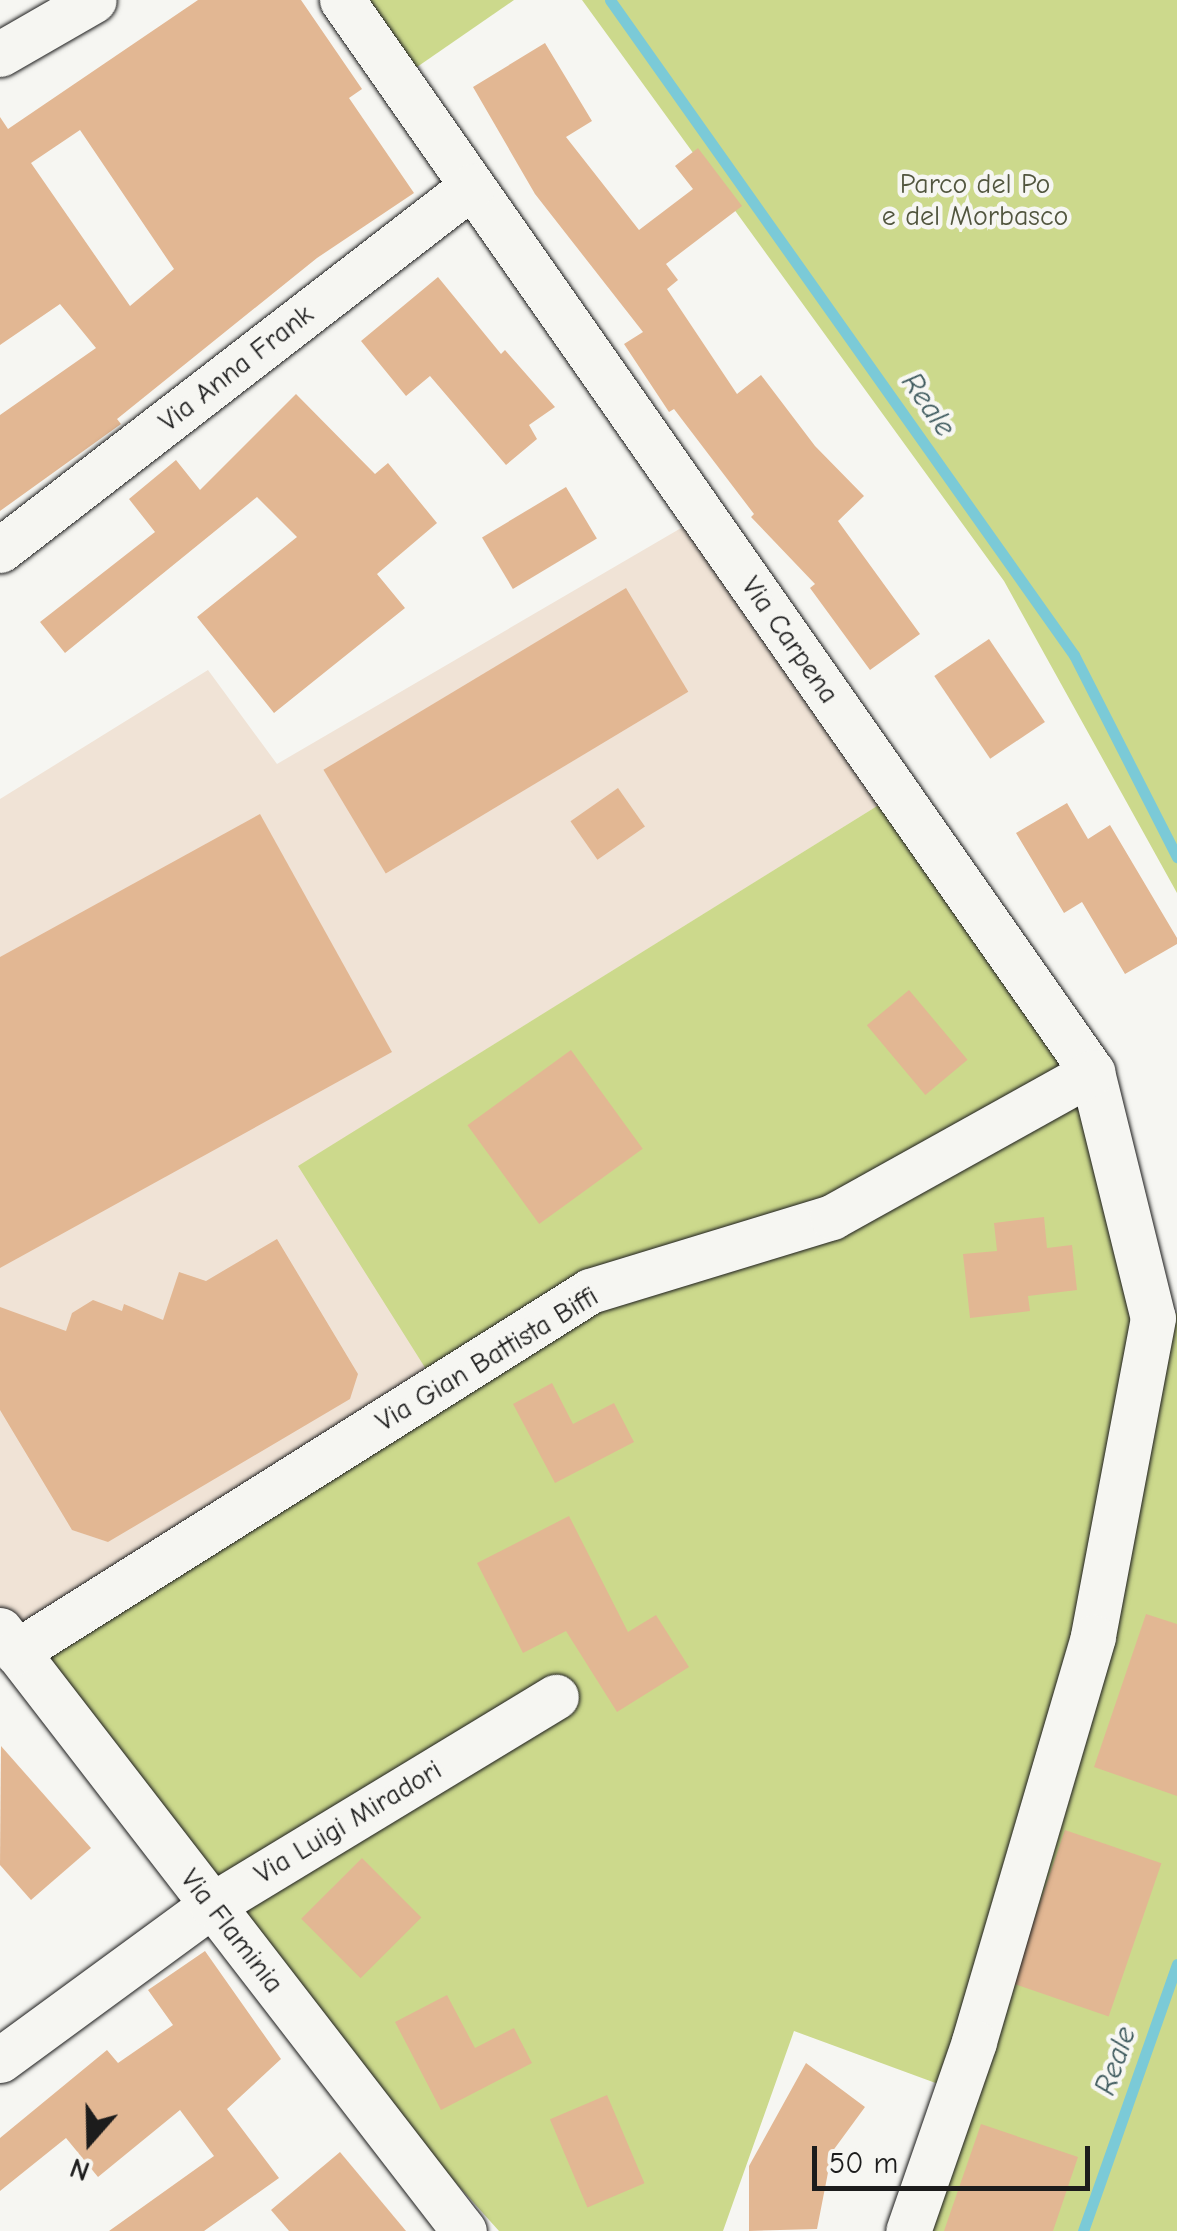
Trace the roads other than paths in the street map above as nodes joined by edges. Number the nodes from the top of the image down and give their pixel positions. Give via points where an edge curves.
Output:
1 (94, 0) edge
2 (342, 0) edge
3 (0, 54) edge
4 (472, 186) junction
5 (0, 550) edge
6 (1092, 1072) junction
7 (8, 1641) edge
8 (556, 1697) dead end
9 (212, 1905) junction
10 (0, 2060) edge
11 (464, 2231) edge
12 (908, 2231) edge

1 - 3 street
2 - 4 street, Via Carpena
4 - 5 street, Via Anna Frank
4 - 6 street, Via Carpena
6 - 7 street, Via Gian Battista Biffi via 832,1217 590,1291
6 - 12 street, Via Carpena via 1153,1318 1092,1637 974,2042
7 - 9 street, Via Flaminia
8 - 9 street, Via Luigi Miradori
9 - 10 street, Via Luigi Miradori
9 - 11 street, Via Flaminia

